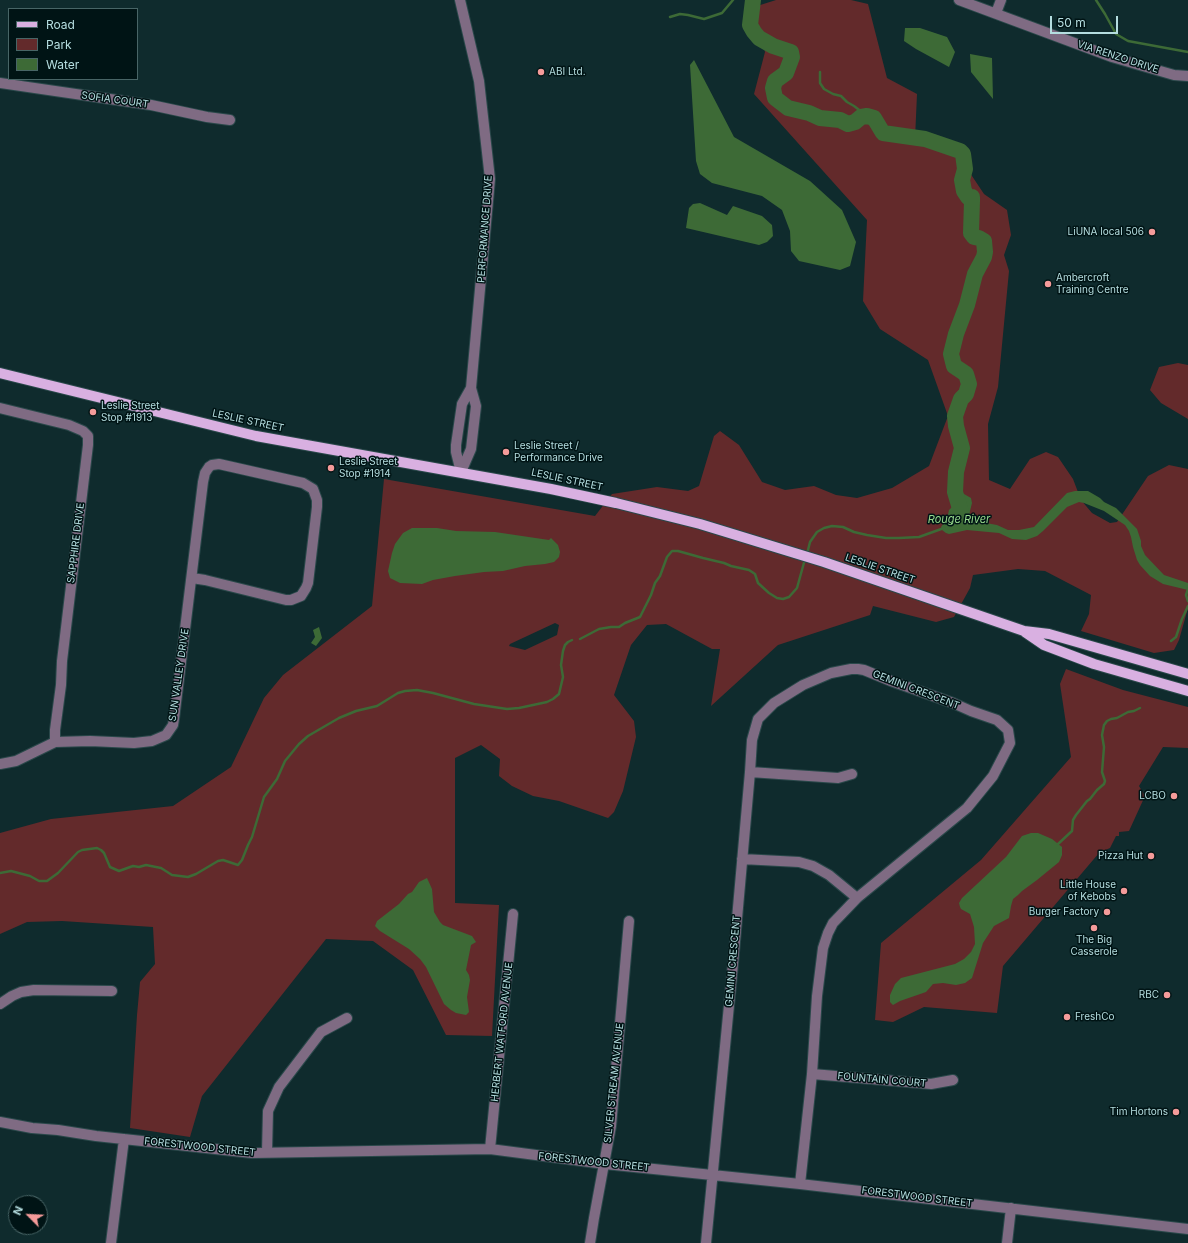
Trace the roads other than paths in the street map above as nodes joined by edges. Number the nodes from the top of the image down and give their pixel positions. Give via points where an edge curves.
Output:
1 (460, 0) edge
2 (959, 0) edge
3 (1001, 0) edge
4 (996, 13) junction
5 (1188, 76) edge
6 (0, 83) edge
7 (230, 120) dead end
8 (0, 373) edge
9 (470, 388) junction
10 (0, 408) edge
11 (461, 472) junction
12 (192, 578) junction
13 (1024, 631) junction
14 (1188, 674) edge
15 (1188, 691) edge
16 (55, 742) junction
17 (0, 764) edge
18 (750, 772) junction
19 (852, 774) dead end
20 (742, 859) junction
21 (857, 898) junction
22 (513, 914) dead end
23 (629, 922) dead end
24 (112, 991) dead end
25 (0, 1004) edge
26 (347, 1018) dead end
27 (812, 1074) junction
28 (953, 1080) dead end
29 (0, 1122) edge
30 (124, 1139) junction
31 (490, 1150) junction
32 (267, 1152) junction
33 (604, 1164) junction
34 (713, 1174) junction
35 (800, 1184) junction
36 (1011, 1208) junction
37 (1188, 1229) edge
38 (111, 1243) edge
39 (590, 1243) edge
40 (706, 1243) edge
41 (1007, 1243) edge

1 - 9 street, PERFORMANCE DRIVE via 480,81 490,179
2 - 4 street, VIA RENZO DRIVE
3 - 4 street
4 - 5 street, VIA RENZO DRIVE via 1112,56 1174,75
6 - 7 street, SOFIA COURT via 151,105
8 - 11 main road, LESLIE STREET via 256,436
9 - 11 street, PERFORMANCE DRIVE via 462,404 456,445
9 - 11 street, PERFORMANCE DRIVE via 476,406 471,448
10 - 16 street, SAPPHIRE DRIVE via 69,425 88,436
11 - 13 main road, LESLIE STREET via 616,503 700,524 791,551
12 - 12 street, SUN VALLEY DRIVE via 286,600 300,596 308,583 317,507 313,489 303,483 222,465 209,467 203,482
12 - 16 street, SUN VALLEY DRIVE via 173,726 166,735 152,741 134,743
13 - 14 main road, LESLIE STREET via 1049,634
13 - 15 main road, LESLIE STREET via 1044,645 1094,664
16 - 17 street, SUN VALLEY DRIVE via 16,761
18 - 19 street via 838,778
18 - 20 street, GEMINI CRESCENT
18 - 21 street, GEMINI CRESCENT via 752,740 758,719 774,702 803,685 831,673 851,669 864,670 997,720 1008,730 1010,743 1002,759 993,776 968,808
20 - 21 street via 799,862 813,866 829,875
20 - 34 street, GEMINI CRESCENT
21 - 27 street, GEMINI CRESCENT via 833,923 823,948
22 - 31 street, HERBERT WATFORD AVENUE
23 - 33 street, SILVER STREAM AVENUE via 611,1126
24 - 25 street via 34,990 12,996
26 - 32 street via 321,1032 279,1087 268,1111
27 - 28 street, FOUNTAIN COURT via 931,1084
27 - 35 street, GEMINI CRESCENT
29 - 30 street, FORESTWOOD STREET
30 - 32 street, FORESTWOOD STREET via 216,1150
30 - 38 street
31 - 32 street, FORESTWOOD STREET
31 - 33 street, FORESTWOOD STREET
33 - 34 street, FORESTWOOD STREET
33 - 39 street, SILVER STREAM AVENUE
34 - 35 street, FORESTWOOD STREET
34 - 40 street, GEMINI CRESCENT
35 - 36 street, FORESTWOOD STREET
36 - 37 street, FORESTWOOD STREET
36 - 41 street

